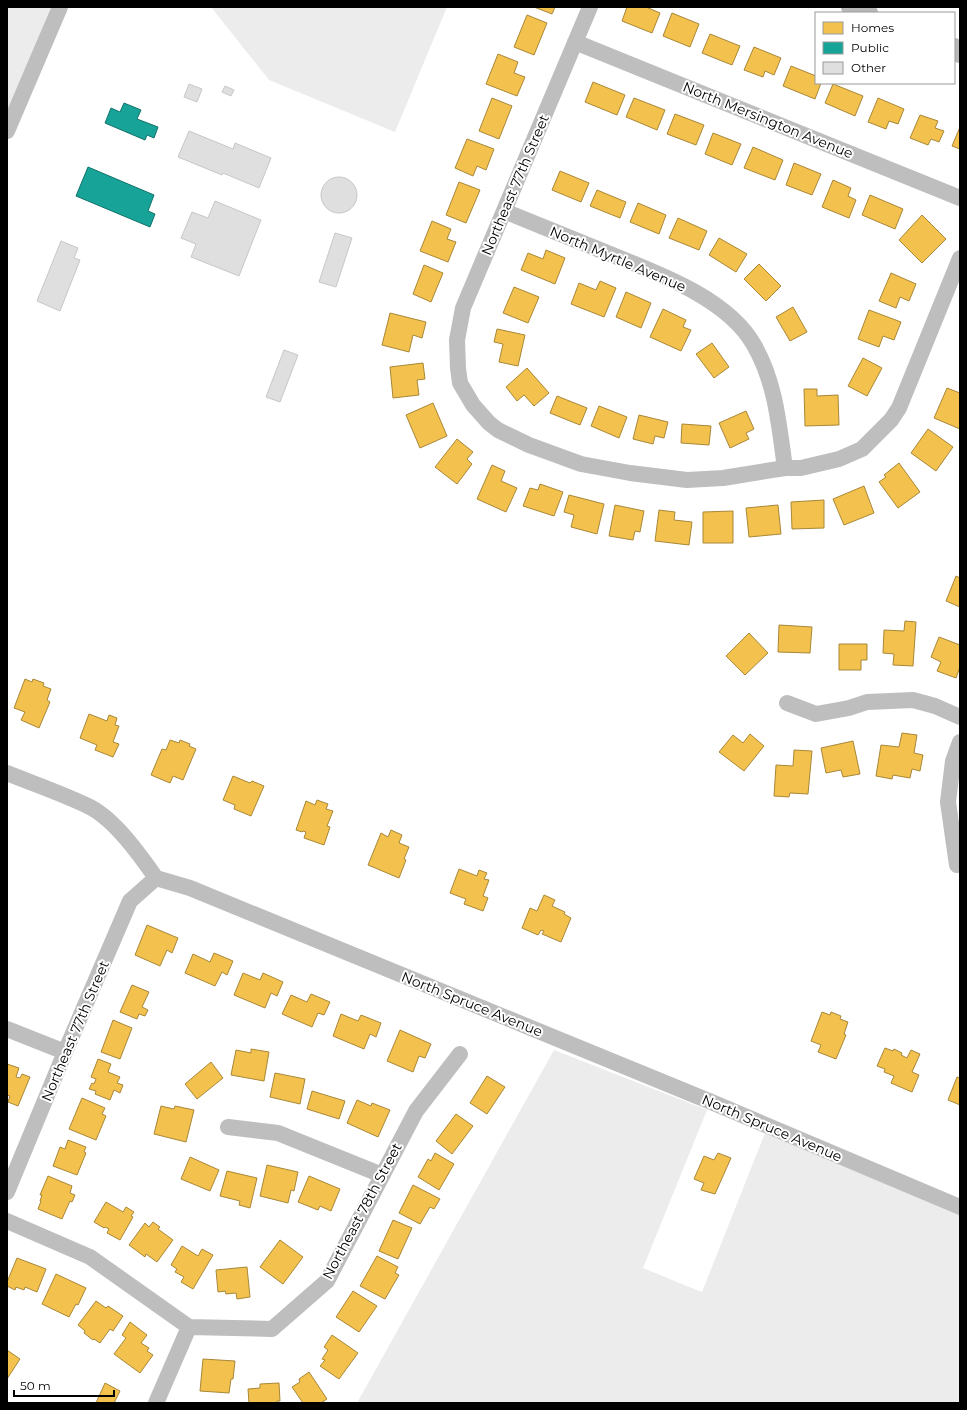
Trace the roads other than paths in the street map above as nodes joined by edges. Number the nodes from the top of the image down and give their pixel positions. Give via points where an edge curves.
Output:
1 (60, 7) edge
2 (590, 7) edge
3 (852, 7) edge
4 (864, 12) edge
5 (575, 42) junction
6 (7, 131) edge
7 (960, 198) edge
8 (504, 211) junction
9 (960, 258) edge
10 (785, 468) junction
11 (787, 703) dead end
12 (960, 717) edge
13 (960, 742) edge
14 (7, 773) edge
15 (957, 864) dead end
16 (156, 878) junction
17 (7, 1029) edge
18 (65, 1052) junction
19 (460, 1054) dead end
20 (228, 1127) dead end
21 (382, 1175) junction
22 (7, 1192) edge
23 (960, 1207) edge
24 (7, 1221) edge
25 (189, 1327) junction
26 (156, 1403) edge

1 - 6 street
2 - 5 street, Northeast 77th Street
3 - 4 street
5 - 7 street, North Mersington Avenue
5 - 8 street, Northeast 77th Street
8 - 10 street, North Myrtle Avenue via 674,280 721,308 742,327 766,370 777,408
8 - 10 street, Northeast 77th Street via 463,308 456,340 460,383 473,405 489,423 529,445 582,464 630,472 687,480 723,478
9 - 10 street, Northeast 77th Street via 899,408 891,420 862,449 839,459 801,468
11 - 12 street via 816,714 867,702 913,700
13 - 15 street via 953,761 948,802
14 - 16 street via 90,807 104,816 139,853
16 - 18 street, Northeast 77th Street via 130,901
16 - 23 street, North Spruce Avenue via 203,893
17 - 18 street
18 - 22 street, Northeast 77th Street
19 - 21 street, Northeast 78th Street via 416,1111
20 - 21 street via 278,1133
21 - 25 street, Northeast 78th Street via 327,1281 272,1329
24 - 25 street via 90,1257
25 - 26 street

